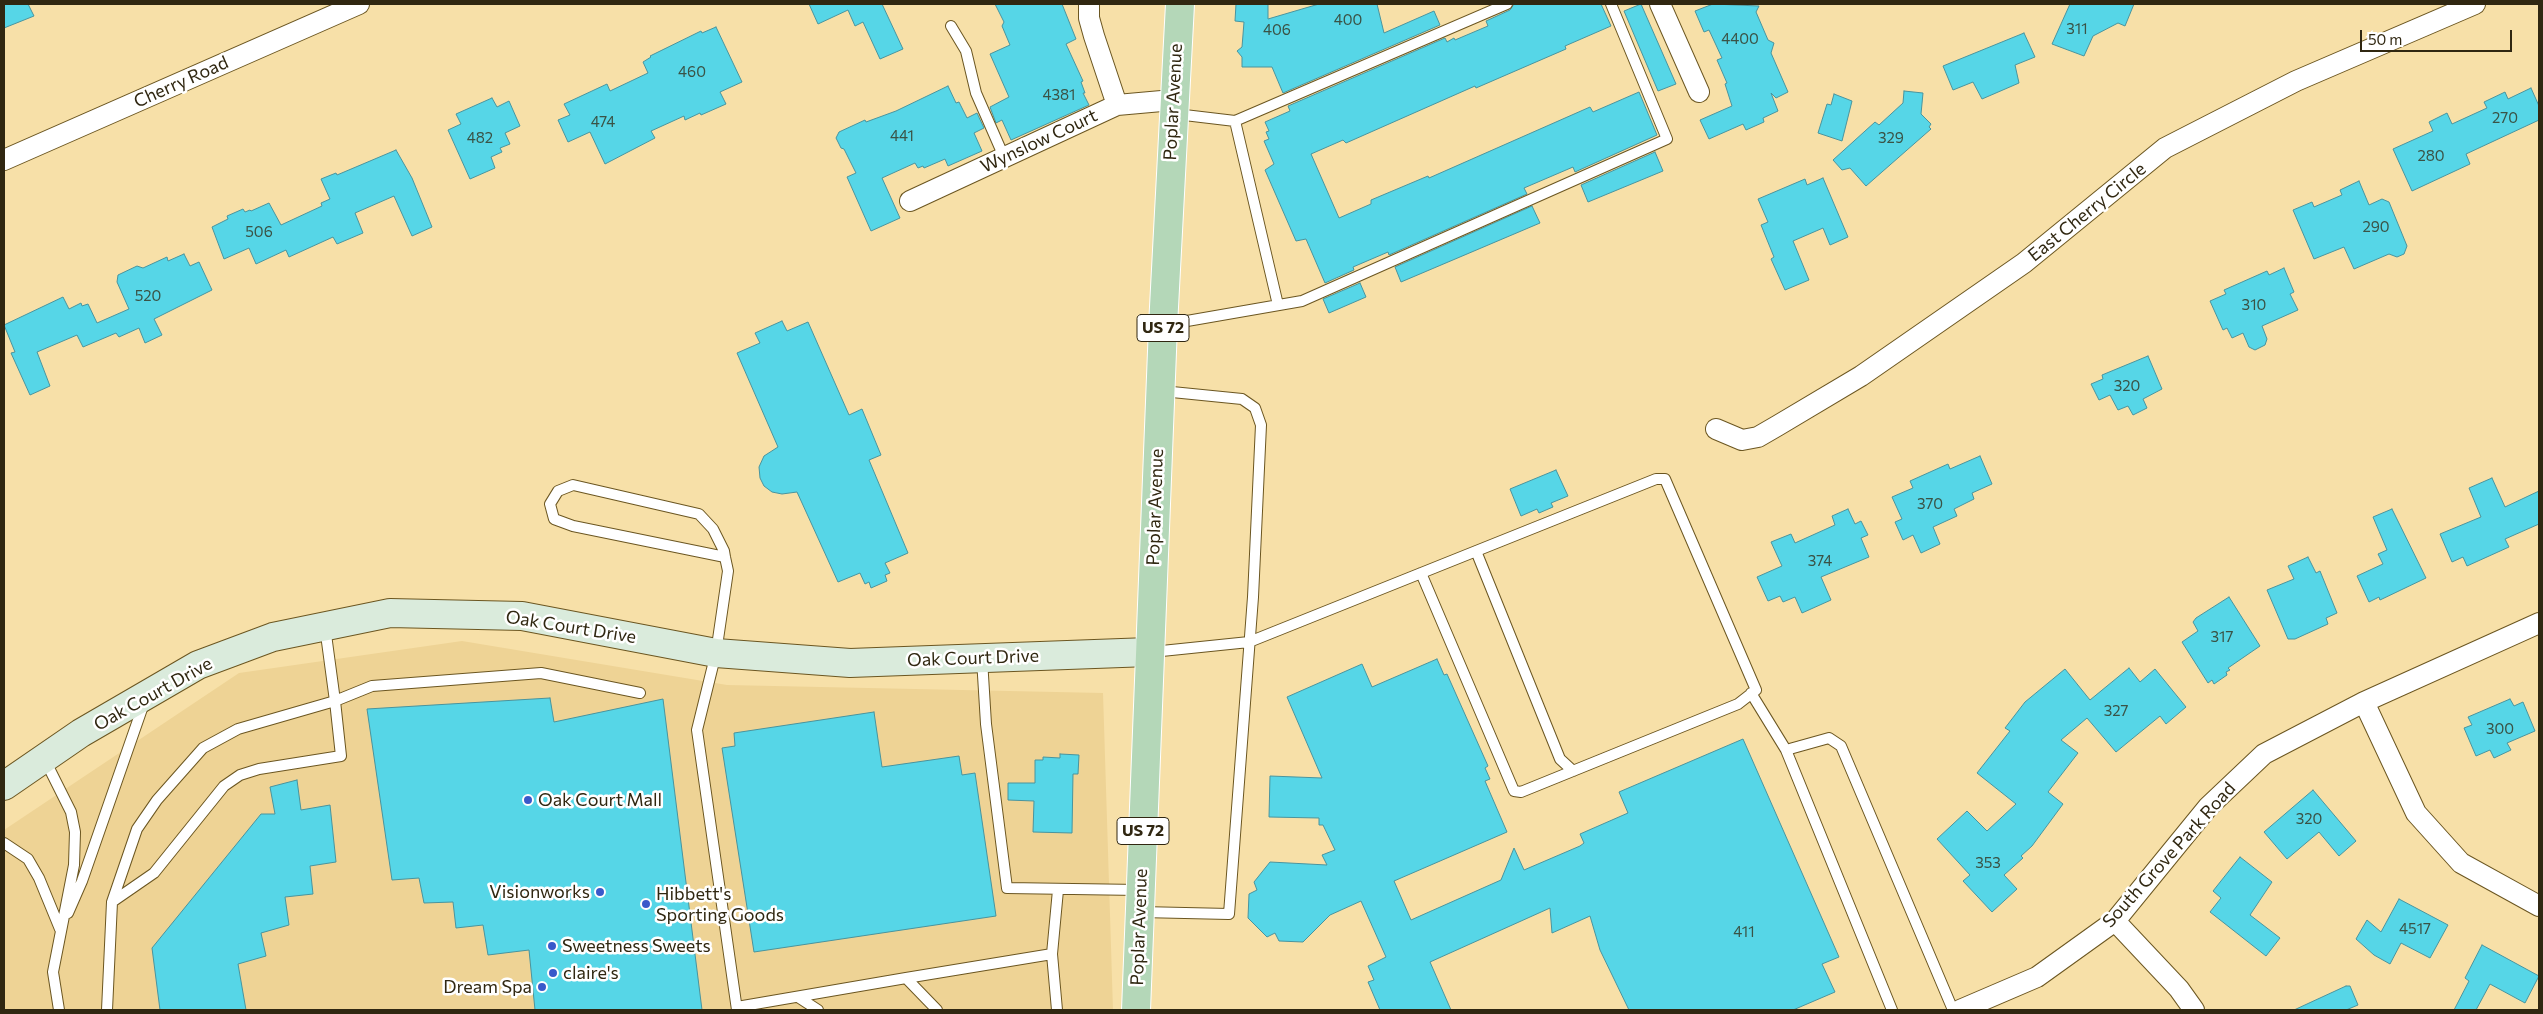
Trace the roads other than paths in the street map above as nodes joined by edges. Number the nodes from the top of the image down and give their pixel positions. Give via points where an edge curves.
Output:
1 (359, 4) edge
2 (1089, 4) edge
3 (1180, 4) edge
4 (1507, 4) edge
5 (1610, 4) edge
6 (1660, 4) edge
7 (2475, 4) edge
8 (951, 26) dead end
9 (1699, 92) dead end
10 (1117, 105) junction
11 (1173, 107) junction
12 (1235, 121) junction
13 (1004, 157) junction
14 (4, 160) edge
15 (910, 200) dead end
16 (1278, 305) junction
17 (1163, 326) junction
18 (1160, 390) junction
19 (1716, 429) dead end
20 (1476, 551) junction
21 (725, 557) junction
22 (1421, 573) junction
23 (2539, 623) edge
24 (325, 626) junction
25 (1249, 642) junction
26 (1149, 652) junction
27 (716, 653) junction
28 (982, 658) junction
29 (640, 693) dead end
30 (1751, 693) junction
31 (146, 696) junction
32 (335, 701) junction
33 (2364, 702) junction
34 (1786, 750) junction
35 (44, 758) junction
36 (1573, 771) junction
37 (4, 786) edge
38 (4, 843) edge
39 (1058, 890) junction
40 (1140, 901) junction
41 (112, 902) junction
42 (2539, 906) edge
43 (2115, 921) junction
44 (61, 930) junction
45 (1052, 954) junction
46 (906, 978) junction
47 (798, 997) junction
48 (1981, 1006) edge
49 (737, 1009) edge
50 (59, 1010) edge
51 (107, 1010) edge
52 (818, 1010) edge
53 (936, 1010) edge
54 (1057, 1010) edge
55 (1136, 1010) edge
56 (1892, 1010) edge
57 (1952, 1010) edge
58 (1960, 1010) edge
59 (2194, 1010) edge

1 - 14 street, Cherry Road
2 - 10 street via 1089,18
3 - 11 main road, Poplar Avenue / US 72
4 - 12 lane
5 - 16 lane via 1667,139 1302,300
6 - 9 street
7 - 19 street, East Cherry Circle via 2296,81 2165,148 2024,263 1861,376 1758,437 1742,440
8 - 13 lane via 966,51 976,93
10 - 11 street, Wynslow Court
10 - 13 street, Wynslow Court
11 - 12 lane
11 - 17 main road, Poplar Avenue / US 72
12 - 16 lane
13 - 15 street, Wynslow Court
16 - 17 lane
17 - 18 main road, Poplar Avenue / US 72
18 - 25 lane via 1242,398 1255,408 1261,425
18 - 26 main road, Poplar Avenue / US 72
20 - 22 lane
20 - 30 lane via 1656,479 1665,479 1756,690
20 - 36 lane via 1560,759
21 - 21 lane via 713,529 699,514 573,485 558,491 550,504 554,519 573,526
21 - 27 lane via 728,571
22 - 25 lane
22 - 36 lane via 1514,790 1521,792
23 - 33 street, South Grove Park Road
24 - 27 street, Oak Court Drive via 390,613 522,616
24 - 31 street, Oak Court Drive via 273,637 198,665
24 - 32 lane
25 - 26 lane
25 - 40 lane via 1229,914
26 - 28 street, Oak Court Drive
26 - 40 main road, Poplar Avenue / US 72
27 - 28 street, Oak Court Drive via 850,663
27 - 49 lane via 697,730
28 - 39 lane via 985,716 1007,888
29 - 32 lane via 541,673 372,686
30 - 34 lane
30 - 36 lane via 1738,704
31 - 35 street, Oak Court Drive
31 - 44 lane via 82,881
32 - 41 lane via 238,729 204,748 157,800 137,829
32 - 41 lane via 341,756 240,775 224,786 154,873
33 - 42 street via 2416,813 2461,863
33 - 43 street, South Grove Park Road via 2264,754 2208,807
34 - 56 lane
34 - 57 lane via 1829,738 1841,746
35 - 37 street, Oak Court Drive
35 - 44 lane via 71,812 75,832 74,865
38 - 44 lane via 28,859
39 - 40 lane
39 - 45 lane
40 - 55 main road, Poplar Avenue / US 72
41 - 51 lane
43 - 48 street, South Grove Park Road via 2037,977
43 - 59 street via 2179,989
44 - 50 lane via 52,972
45 - 46 lane
45 - 54 lane
46 - 47 lane
46 - 53 lane
47 - 49 lane
47 - 52 lane
48 - 58 street, South Grove Park Road

